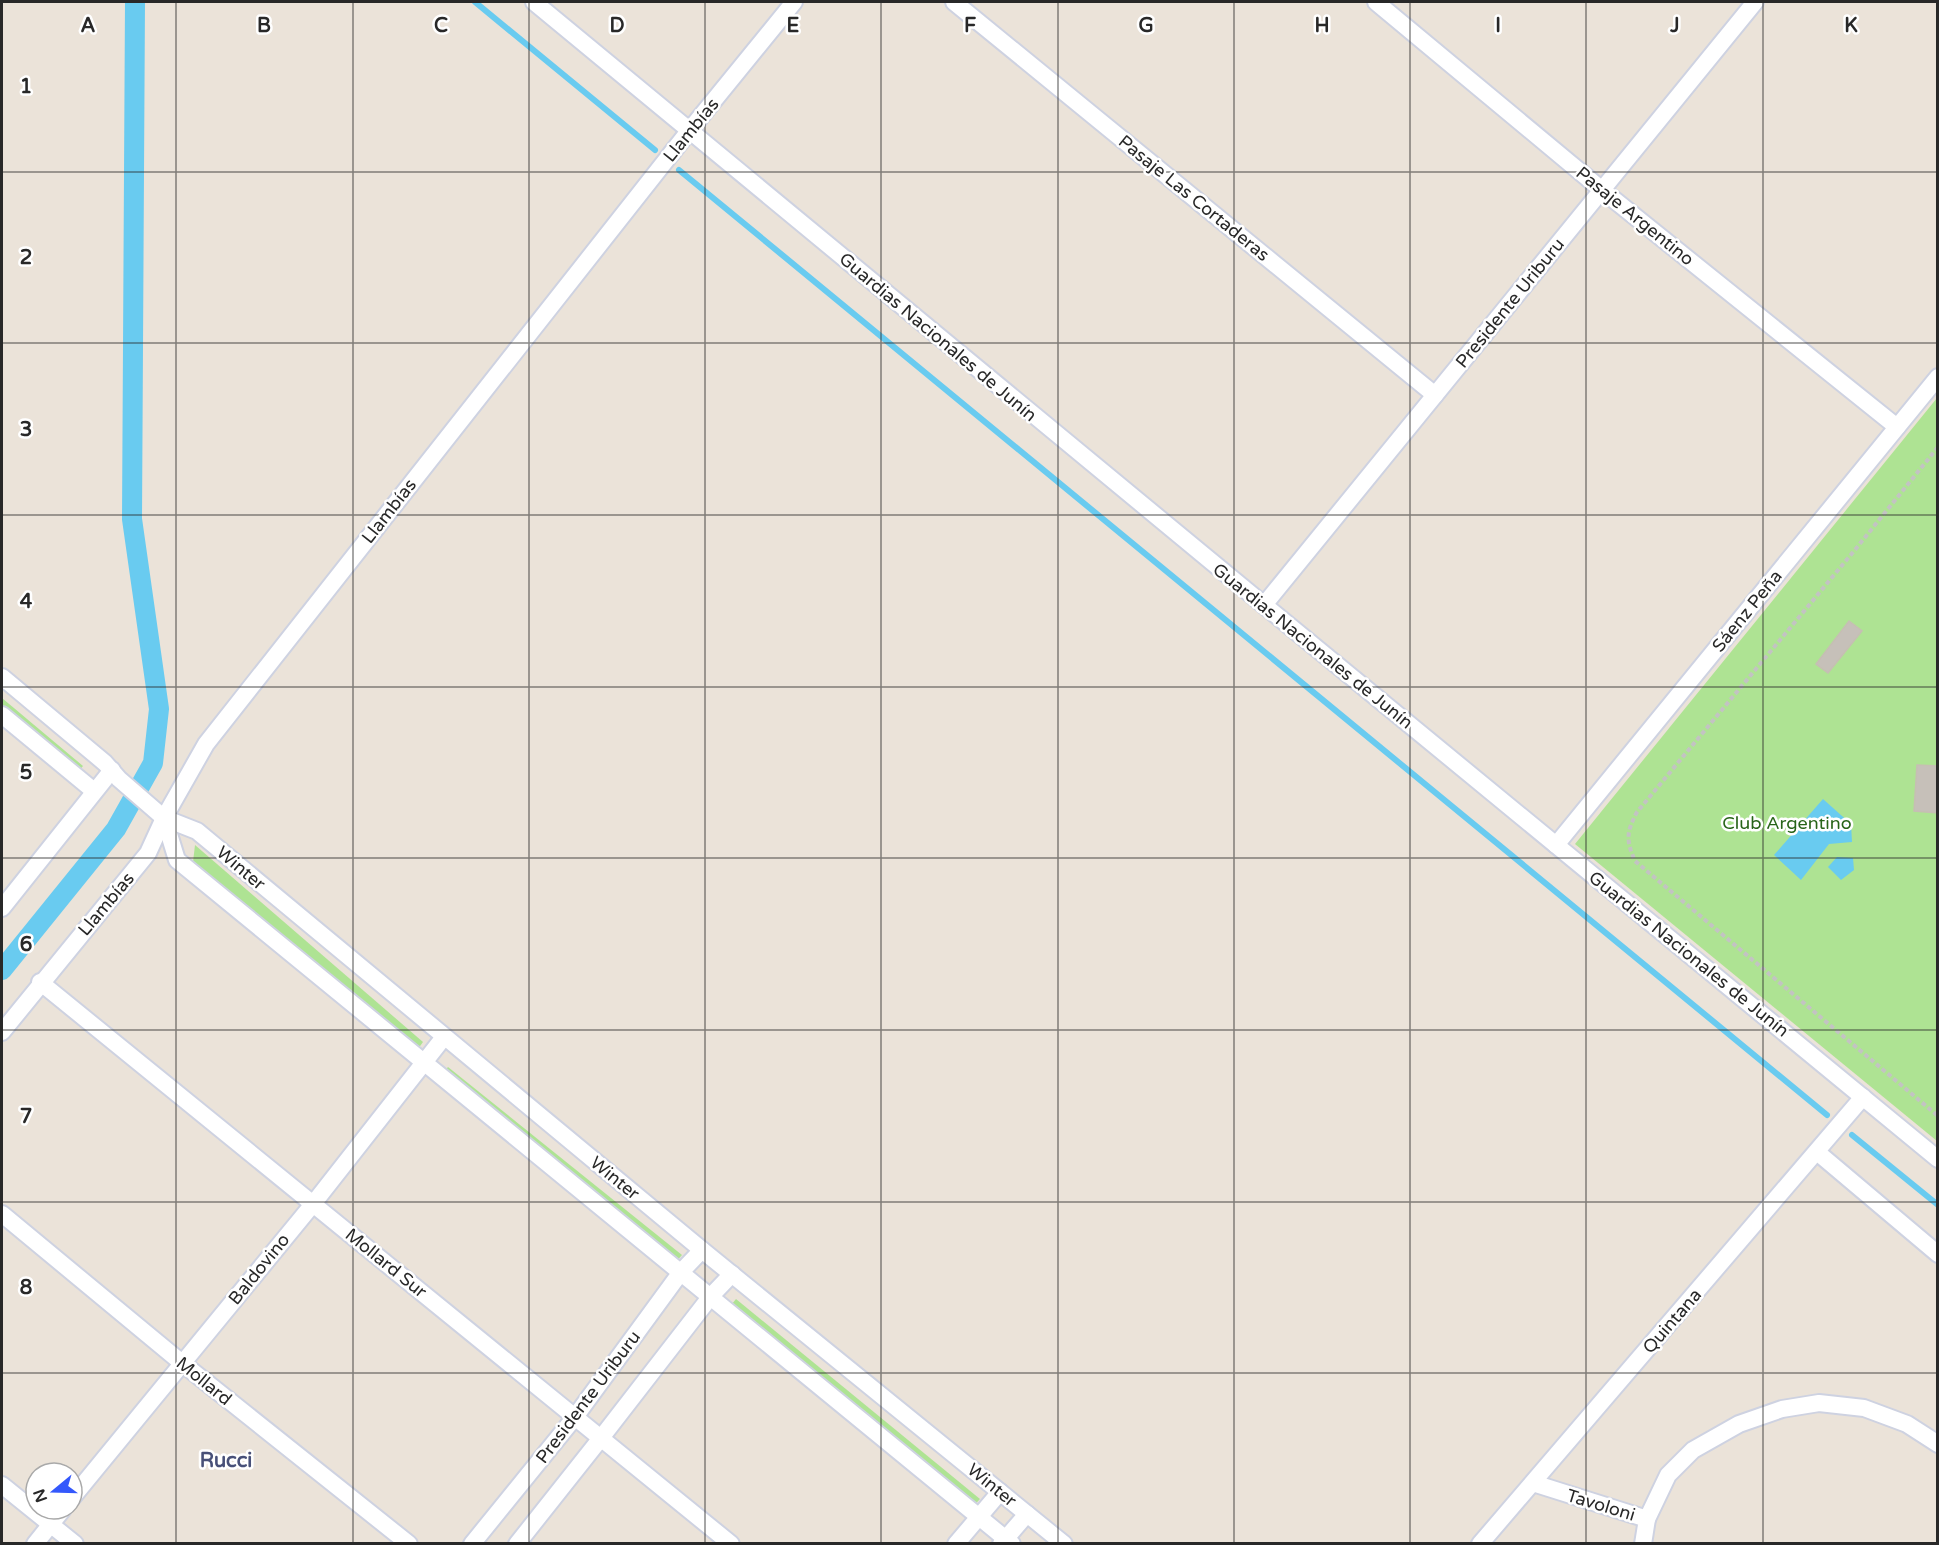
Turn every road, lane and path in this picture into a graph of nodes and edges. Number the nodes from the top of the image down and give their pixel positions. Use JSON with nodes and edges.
{"nodes":[{"id":1,"x":534,"y":2,"type":"edge"},
{"id":2,"x":794,"y":2,"type":"edge"},
{"id":3,"x":954,"y":2,"type":"edge"},
{"id":4,"x":1376,"y":2,"type":"edge"},
{"id":5,"x":1755,"y":2,"type":"edge"},
{"id":6,"x":689,"y":131,"type":"junction"},
{"id":7,"x":1602,"y":190,"type":"junction"},
{"id":8,"x":1938,"y":377,"type":"edge"},
{"id":9,"x":1435,"y":395,"type":"junction"},
{"id":10,"x":1897,"y":427,"type":"junction"},
{"id":11,"x":1938,"y":447,"type":"edge"},
{"id":12,"x":1264,"y":605,"type":"junction"},
{"id":13,"x":2,"y":677,"type":"edge"},
{"id":14,"x":2,"y":715,"type":"edge"},
{"id":15,"x":112,"y":771,"type":"junction"},
{"id":16,"x":94,"y":791,"type":"junction"},
{"id":17,"x":164,"y":818,"type":"junction"},
{"id":18,"x":1557,"y":845,"type":"junction"},
{"id":19,"x":2,"y":908,"type":"edge"},
{"id":20,"x":40,"y":982,"type":"junction"},
{"id":21,"x":2,"y":1032,"type":"edge"},
{"id":22,"x":444,"y":1037,"type":"junction"},
{"id":23,"x":423,"y":1062,"type":"junction"},
{"id":24,"x":1863,"y":1097,"type":"junction"},
{"id":25,"x":1938,"y":1116,"type":"edge"},
{"id":26,"x":1816,"y":1152,"type":"junction"},
{"id":27,"x":1938,"y":1159,"type":"edge"},
{"id":28,"x":313,"y":1204,"type":"junction"},
{"id":29,"x":2,"y":1214,"type":"edge"},
{"id":30,"x":702,"y":1250,"type":"junction"},
{"id":31,"x":1938,"y":1254,"type":"edge"},
{"id":32,"x":681,"y":1272,"type":"junction"},
{"id":33,"x":732,"y":1274,"type":"junction"},
{"id":34,"x":711,"y":1296,"type":"junction"},
{"id":35,"x":182,"y":1363,"type":"junction"},
{"id":36,"x":575,"y":1417,"type":"junction"},
{"id":37,"x":602,"y":1438,"type":"junction"},
{"id":38,"x":1938,"y":1444,"type":"edge"},
{"id":39,"x":84,"y":1483,"type":"edge"},
{"id":40,"x":1533,"y":1483,"type":"junction"},
{"id":41,"x":2,"y":1485,"type":"edge"},
{"id":42,"x":1000,"y":1492,"type":"junction"},
{"id":43,"x":1027,"y":1514,"type":"junction"},
{"id":44,"x":978,"y":1516,"type":"junction"},
{"id":45,"x":1647,"y":1519,"type":"junction"},
{"id":46,"x":53,"y":1521,"type":"edge"},
{"id":47,"x":51,"y":1524,"type":"junction"},
{"id":48,"x":1006,"y":1542,"type":"edge"},
{"id":49,"x":35,"y":1544,"type":"edge"},
{"id":50,"x":75,"y":1544,"type":"edge"},
{"id":51,"x":409,"y":1544,"type":"edge"},
{"id":52,"x":472,"y":1544,"type":"edge"},
{"id":53,"x":517,"y":1544,"type":"edge"},
{"id":54,"x":731,"y":1544,"type":"edge"},
{"id":55,"x":956,"y":1544,"type":"edge"},
{"id":56,"x":1064,"y":1544,"type":"edge"},
{"id":57,"x":1480,"y":1544,"type":"edge"},
{"id":58,"x":1643,"y":1544,"type":"edge"}],
"edges":[{"from":1,"to":6,"type":"street","name":"Guardias Nacionales de Junín"},
{"from":2,"to":6,"type":"street","name":"Llambías"},
{"from":3,"to":9,"type":"street","name":"Pasaje Las Cortaderas"},
{"from":4,"to":7,"type":"street","name":"Pasaje Argentino"},
{"from":5,"to":7,"type":"street","name":"Presidente Uriburu"},
{"from":6,"to":12,"type":"street","name":"Guardias Nacionales de Junín"},
{"from":6,"to":17,"type":"street","name":"Llambías"},
{"from":7,"to":9,"type":"street","name":"Presidente Uriburu"},
{"from":7,"to":10,"type":"street","name":"Pasaje Argentino"},
{"from":8,"to":10,"type":"street","name":"Sáenz Peña"},
{"from":9,"to":12,"type":"street","name":"Presidente Uriburu"},
{"from":10,"to":18,"type":"street","name":"Sáenz Peña"},
{"from":11,"to":25,"type":"path"},
{"from":12,"to":18,"type":"street","name":"Guardias Nacionales de Junín"},
{"from":13,"to":15,"type":"street","name":"Winter"},
{"from":14,"to":16,"type":"street"},
{"from":15,"to":16,"type":"street"},
{"from":15,"to":17,"type":"street","name":"Winter"},
{"from":16,"to":19,"type":"street"},
{"from":17,"to":20,"type":"street","name":"Llambías"},
{"from":17,"to":22,"type":"street","name":"Winter"},
{"from":17,"to":23,"type":"street","name":"Winter"},
{"from":18,"to":24,"type":"street","name":"Guardias Nacionales de Junín"},
{"from":20,"to":21,"type":"street","name":"Llambías"},
{"from":20,"to":28,"type":"street","name":"Mollard Sur"},
{"from":22,"to":23,"type":"street","name":"Baldovino"},
{"from":22,"to":30,"type":"street","name":"Winter"},
{"from":23,"to":28,"type":"street","name":"Baldovino"},
{"from":23,"to":32,"type":"street","name":"Winter"},
{"from":24,"to":26,"type":"street","name":"Quintana"},
{"from":24,"to":27,"type":"street","name":"Guardias Nacionales de Junín"},
{"from":26,"to":31,"type":"street"},
{"from":26,"to":40,"type":"street","name":"Quintana"},
{"from":28,"to":35,"type":"street","name":"Baldovino"},
{"from":28,"to":36,"type":"street","name":"Mollard Sur"},
{"from":29,"to":35,"type":"street","name":"Mollard"},
{"from":30,"to":32,"type":"street","name":"Presidente Uriburu"},
{"from":30,"to":33,"type":"street","name":"Winter"},
{"from":32,"to":34,"type":"street","name":"Winter"},
{"from":32,"to":36,"type":"street","name":"Presidente Uriburu"},
{"from":33,"to":34,"type":"street","name":"Presidente Uriburu"},
{"from":33,"to":42,"type":"street","name":"Winter"},
{"from":34,"to":37,"type":"street","name":"Presidente Uriburu"},
{"from":34,"to":44,"type":"street","name":"Winter"},
{"from":35,"to":39,"type":"street","name":"Baldovino"},
{"from":35,"to":51,"type":"street","name":"Mollard"},
{"from":36,"to":37,"type":"street","name":"Mollard Sur"},
{"from":36,"to":52,"type":"street","name":"Presidente Uriburu"},
{"from":37,"to":53,"type":"street","name":"Presidente Uriburu"},
{"from":37,"to":54,"type":"street","name":"Mollard Sur"},
{"from":38,"to":45,"type":"street"},
{"from":40,"to":45,"type":"street","name":"Tavoloni"},
{"from":40,"to":57,"type":"street","name":"Quintana"},
{"from":41,"to":47,"type":"street"},
{"from":42,"to":43,"type":"street","name":"Winter"},
{"from":42,"to":44,"type":"street"},
{"from":43,"to":48,"type":"street"},
{"from":43,"to":56,"type":"street","name":"Winter"},
{"from":44,"to":48,"type":"street","name":"Winter"},
{"from":44,"to":55,"type":"street"},
{"from":45,"to":58,"type":"street","name":"Tavoloni"},
{"from":46,"to":47,"type":"street"},
{"from":47,"to":49,"type":"street"},
{"from":47,"to":50,"type":"street"}]}
